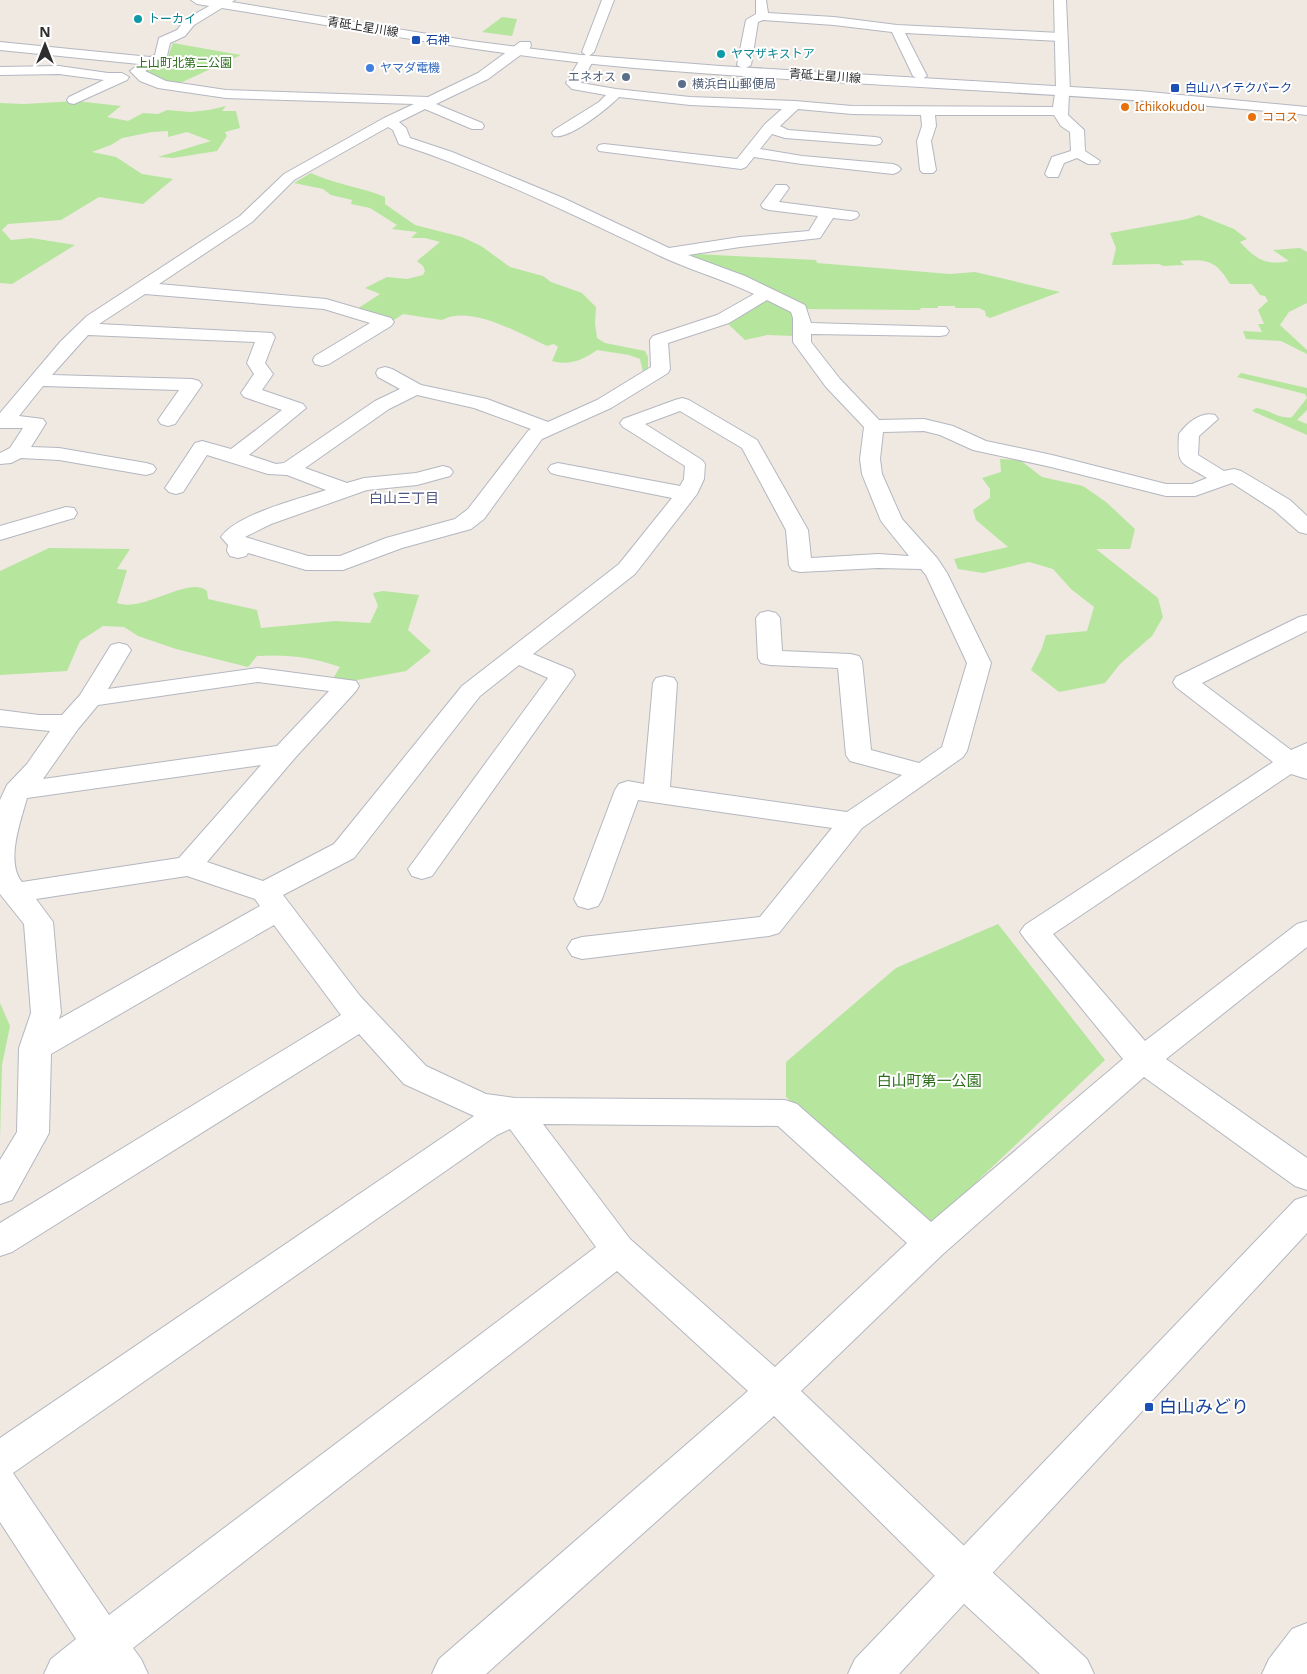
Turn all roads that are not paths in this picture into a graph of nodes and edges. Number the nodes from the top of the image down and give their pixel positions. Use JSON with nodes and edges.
{"nodes":[{"id":1,"x":197,"y":0,"type":"edge"},
{"id":2,"x":241,"y":0,"type":"edge"},
{"id":3,"x":608,"y":0,"type":"edge"},
{"id":4,"x":761,"y":0,"type":"edge"},
{"id":5,"x":1060,"y":0,"type":"edge"},
{"id":6,"x":226,"y":2,"type":"edge"},
{"id":7,"x":762,"y":16,"type":"junction"},
{"id":8,"x":897,"y":29,"type":"junction"},
{"id":9,"x":1060,"y":37,"type":"junction"},
{"id":10,"x":0,"y":46,"type":"edge"},
{"id":11,"x":522,"y":48,"type":"junction"},
{"id":12,"x":71,"y":52,"type":"junction"},
{"id":13,"x":587,"y":56,"type":"junction"},
{"id":14,"x":152,"y":61,"type":"junction"},
{"id":15,"x":744,"y":65,"type":"junction"},
{"id":16,"x":0,"y":70,"type":"edge"},
{"id":17,"x":43,"y":70,"type":"junction"},
{"id":18,"x":137,"y":71,"type":"junction"},
{"id":19,"x":920,"y":76,"type":"junction"},
{"id":20,"x":122,"y":77,"type":"junction"},
{"id":21,"x":1063,"y":87,"type":"junction"},
{"id":22,"x":616,"y":93,"type":"junction"},
{"id":23,"x":74,"y":100,"type":"dead end"},
{"id":24,"x":425,"y":102,"type":"junction"},
{"id":25,"x":1307,"y":104,"type":"edge"},
{"id":26,"x":795,"y":105,"type":"junction"},
{"id":27,"x":1059,"y":111,"type":"junction"},
{"id":28,"x":1307,"y":111,"type":"edge"},
{"id":29,"x":928,"y":112,"type":"junction"},
{"id":30,"x":389,"y":120,"type":"junction"},
{"id":31,"x":477,"y":126,"type":"dead end"},
{"id":32,"x":770,"y":127,"type":"junction"},
{"id":33,"x":559,"y":133,"type":"dead end"},
{"id":34,"x":875,"y":141,"type":"dead end"},
{"id":35,"x":604,"y":148,"type":"dead end"},
{"id":36,"x":752,"y":152,"type":"junction"},
{"id":37,"x":1078,"y":153,"type":"junction"},
{"id":38,"x":1093,"y":161,"type":"dead end"},
{"id":39,"x":893,"y":169,"type":"dead end"},
{"id":40,"x":928,"y":170,"type":"dead end"},
{"id":41,"x":1053,"y":174,"type":"dead end"},
{"id":42,"x":772,"y":192,"type":"dead end"},
{"id":43,"x":828,"y":212,"type":"junction"},
{"id":44,"x":851,"y":215,"type":"dead end"},
{"id":45,"x":667,"y":252,"type":"junction"},
{"id":46,"x":141,"y":288,"type":"junction"},
{"id":47,"x":766,"y":294,"type":"junction"},
{"id":48,"x":802,"y":328,"type":"junction"},
{"id":49,"x":83,"y":329,"type":"junction"},
{"id":50,"x":940,"y":331,"type":"dead end"},
{"id":51,"x":322,"y":360,"type":"dead end"},
{"id":52,"x":385,"y":373,"type":"dead end"},
{"id":53,"x":38,"y":380,"type":"junction"},
{"id":54,"x":415,"y":389,"type":"junction"},
{"id":55,"x":1208,"y":419,"type":"dead end"},
{"id":56,"x":168,"y":420,"type":"dead end"},
{"id":57,"x":2,"y":421,"type":"edge"},
{"id":58,"x":874,"y":426,"type":"junction"},
{"id":59,"x":549,"y":429,"type":"junction"},
{"id":60,"x":9,"y":456,"type":"edge"},
{"id":61,"x":234,"y":457,"type":"junction"},
{"id":62,"x":146,"y":469,"type":"dead end"},
{"id":63,"x":289,"y":469,"type":"junction"},
{"id":64,"x":558,"y":469,"type":"dead end"},
{"id":65,"x":443,"y":472,"type":"dead end"},
{"id":66,"x":1222,"y":480,"type":"junction"},
{"id":67,"x":176,"y":488,"type":"dead end"},
{"id":68,"x":346,"y":490,"type":"junction"},
{"id":69,"x":686,"y":494,"type":"junction"},
{"id":70,"x":66,"y":513,"type":"dead end"},
{"id":71,"x":1307,"y":527,"type":"edge"},
{"id":72,"x":0,"y":533,"type":"edge"},
{"id":73,"x":929,"y":563,"type":"junction"},
{"id":74,"x":768,"y":618,"type":"dead end"},
{"id":75,"x":1307,"y":622,"type":"edge"},
{"id":76,"x":119,"y":650,"type":"dead end"},
{"id":77,"x":515,"y":655,"type":"junction"},
{"id":78,"x":665,"y":683,"type":"dead end"},
{"id":79,"x":90,"y":699,"type":"junction"},
{"id":80,"x":69,"y":723,"type":"junction"},
{"id":81,"x":6,"y":724,"type":"edge"},
{"id":82,"x":285,"y":753,"type":"junction"},
{"id":83,"x":1301,"y":762,"type":"edge"},
{"id":84,"x":922,"y":772,"type":"junction"},
{"id":85,"x":16,"y":791,"type":"junction"},
{"id":86,"x":656,"y":794,"type":"junction"},
{"id":87,"x":852,"y":822,"type":"junction"},
{"id":88,"x":188,"y":866,"type":"junction"},
{"id":89,"x":422,"y":869,"type":"dead end"},
{"id":90,"x":14,"y":893,"type":"junction"},
{"id":91,"x":588,"y":899,"type":"dead end"},
{"id":92,"x":272,"y":901,"type":"junction"},
{"id":93,"x":1307,"y":931,"type":"edge"},
{"id":94,"x":582,"y":948,"type":"dead end"},
{"id":95,"x":361,"y":1018,"type":"junction"},
{"id":96,"x":35,"y":1048,"type":"junction"},
{"id":97,"x":1143,"y":1060,"type":"junction"},
{"id":98,"x":515,"y":1111,"type":"junction"},
{"id":99,"x":1307,"y":1176,"type":"edge"},
{"id":100,"x":0,"y":1190,"type":"edge"},
{"id":101,"x":1307,"y":1210,"type":"edge"},
{"id":102,"x":0,"y":1241,"type":"edge"},
{"id":103,"x":930,"y":1243,"type":"junction"},
{"id":104,"x":618,"y":1250,"type":"junction"},
{"id":105,"x":775,"y":1391,"type":"junction"},
{"id":106,"x":0,"y":1460,"type":"edge"},
{"id":107,"x":0,"y":1486,"type":"edge"},
{"id":108,"x":964,"y":1574,"type":"junction"},
{"id":109,"x":1307,"y":1644,"type":"edge"},
{"id":110,"x":115,"y":1659,"type":"edge"},
{"id":111,"x":66,"y":1674,"type":"edge"},
{"id":112,"x":454,"y":1674,"type":"edge"},
{"id":113,"x":870,"y":1674,"type":"edge"},
{"id":114,"x":1072,"y":1674,"type":"edge"},
{"id":115,"x":1284,"y":1674,"type":"edge"}],
"edges":[{"from":1,"to":6,"type":"street","name":"青砥上星川線"},
{"from":2,"to":11,"type":"street","name":"青砥上星川線"},
{"from":3,"to":13,"type":"street"},
{"from":4,"to":7,"type":"street"},
{"from":5,"to":9,"type":"street"},
{"from":6,"to":11,"type":"street","name":"青砥上星川線"},
{"from":6,"to":14,"type":"street"},
{"from":7,"to":8,"type":"street"},
{"from":7,"to":15,"type":"street"},
{"from":8,"to":9,"type":"street"},
{"from":8,"to":19,"type":"street"},
{"from":9,"to":21,"type":"street"},
{"from":10,"to":12,"type":"street"},
{"from":11,"to":13,"type":"street","name":"青砥上星川線"},
{"from":11,"to":24,"type":"street"},
{"from":12,"to":14,"type":"street"},
{"from":12,"to":17,"type":"street"},
{"from":13,"to":15,"type":"street","name":"青砥上星川線"},
{"from":13,"to":21,"type":"street","name":"青砥上星川線"},
{"from":13,"to":22,"type":"street"},
{"from":14,"to":18,"type":"street"},
{"from":15,"to":19,"type":"street","name":"青砥上星川線"},
{"from":16,"to":17,"type":"street"},
{"from":17,"to":20,"type":"street"},
{"from":18,"to":20,"type":"street"},
{"from":18,"to":24,"type":"street"},
{"from":19,"to":21,"type":"street","name":"青砥上星川線"},
{"from":20,"to":23,"type":"street"},
{"from":21,"to":25,"type":"street","name":"青砥上星川線"},
{"from":21,"to":27,"type":"street"},
{"from":21,"to":28,"type":"street","name":"青砥上星川線"},
{"from":22,"to":26,"type":"street"},
{"from":22,"to":33,"type":"street"},
{"from":24,"to":30,"type":"street"},
{"from":24,"to":31,"type":"street"},
{"from":26,"to":29,"type":"street"},
{"from":26,"to":32,"type":"street"},
{"from":27,"to":29,"type":"street"},
{"from":27,"to":37,"type":"street"},
{"from":29,"to":40,"type":"street"},
{"from":30,"to":45,"type":"street"},
{"from":30,"to":46,"type":"street"},
{"from":32,"to":34,"type":"street"},
{"from":32,"to":36,"type":"street"},
{"from":35,"to":36,"type":"street"},
{"from":36,"to":39,"type":"street"},
{"from":37,"to":38,"type":"street"},
{"from":37,"to":41,"type":"street"},
{"from":42,"to":43,"type":"street"},
{"from":43,"to":44,"type":"street"},
{"from":43,"to":45,"type":"street"},
{"from":45,"to":47,"type":"street"},
{"from":46,"to":49,"type":"street"},
{"from":46,"to":51,"type":"street"},
{"from":47,"to":48,"type":"street"},
{"from":47,"to":59,"type":"street"},
{"from":48,"to":50,"type":"street"},
{"from":48,"to":58,"type":"street"},
{"from":49,"to":53,"type":"street"},
{"from":49,"to":61,"type":"street"},
{"from":52,"to":54,"type":"street"},
{"from":53,"to":56,"type":"street"},
{"from":53,"to":57,"type":"street"},
{"from":54,"to":59,"type":"street"},
{"from":54,"to":63,"type":"street"},
{"from":55,"to":66,"type":"street"},
{"from":57,"to":60,"type":"street"},
{"from":58,"to":66,"type":"street"},
{"from":58,"to":73,"type":"street"},
{"from":59,"to":68,"type":"street"},
{"from":60,"to":62,"type":"street"},
{"from":61,"to":63,"type":"street"},
{"from":61,"to":67,"type":"street"},
{"from":63,"to":68,"type":"street"},
{"from":64,"to":69,"type":"street"},
{"from":65,"to":68,"type":"street"},
{"from":66,"to":71,"type":"street"},
{"from":69,"to":73,"type":"street"},
{"from":69,"to":77,"type":"street"},
{"from":70,"to":72,"type":"street"},
{"from":73,"to":84,"type":"street"},
{"from":74,"to":84,"type":"street"},
{"from":75,"to":83,"type":"street"},
{"from":76,"to":79,"type":"street"},
{"from":77,"to":89,"type":"street"},
{"from":77,"to":92,"type":"street"},
{"from":78,"to":86,"type":"street"},
{"from":79,"to":80,"type":"street"},
{"from":79,"to":82,"type":"street"},
{"from":80,"to":81,"type":"street"},
{"from":80,"to":85,"type":"street"},
{"from":82,"to":85,"type":"street"},
{"from":82,"to":88,"type":"street"},
{"from":83,"to":97,"type":"street"},
{"from":84,"to":87,"type":"street"},
{"from":85,"to":90,"type":"street"},
{"from":86,"to":87,"type":"street"},
{"from":86,"to":91,"type":"street"},
{"from":87,"to":94,"type":"street"},
{"from":88,"to":90,"type":"street"},
{"from":88,"to":92,"type":"street"},
{"from":90,"to":96,"type":"street"},
{"from":92,"to":95,"type":"street"},
{"from":92,"to":96,"type":"street"},
{"from":93,"to":97,"type":"street"},
{"from":95,"to":98,"type":"street"},
{"from":95,"to":102,"type":"street"},
{"from":96,"to":100,"type":"street"},
{"from":97,"to":99,"type":"street"},
{"from":97,"to":103,"type":"street"},
{"from":98,"to":103,"type":"street"},
{"from":98,"to":104,"type":"street"},
{"from":98,"to":106,"type":"street"},
{"from":101,"to":108,"type":"street"},
{"from":103,"to":105,"type":"street"},
{"from":104,"to":105,"type":"street"},
{"from":104,"to":110,"type":"street"},
{"from":105,"to":108,"type":"street"},
{"from":105,"to":112,"type":"street"},
{"from":107,"to":110,"type":"street"},
{"from":108,"to":113,"type":"street"},
{"from":108,"to":114,"type":"street"},
{"from":109,"to":115,"type":"street"},
{"from":110,"to":111,"type":"street"}]}
